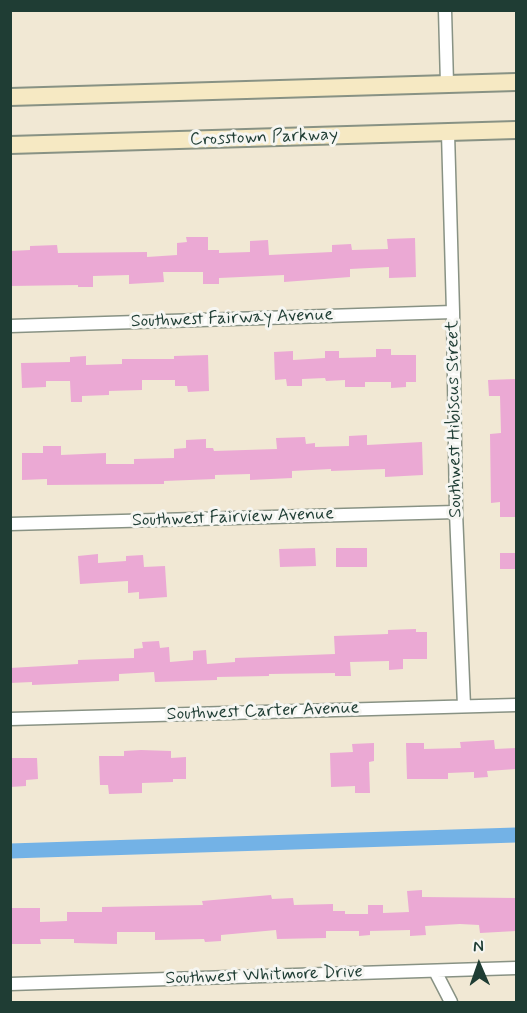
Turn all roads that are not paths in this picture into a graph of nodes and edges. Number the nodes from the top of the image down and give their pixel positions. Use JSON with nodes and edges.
{"nodes":[{"id":1,"x":445,"y":10,"type":"edge"},
{"id":2,"x":516,"y":82,"type":"edge"},
{"id":3,"x":447,"y":84,"type":"junction"},
{"id":4,"x":10,"y":97,"type":"edge"},
{"id":5,"x":516,"y":130,"type":"edge"},
{"id":6,"x":448,"y":133,"type":"junction"},
{"id":7,"x":10,"y":145,"type":"edge"},
{"id":8,"x":453,"y":312,"type":"junction"},
{"id":9,"x":10,"y":326,"type":"edge"},
{"id":10,"x":456,"y":512,"type":"junction"},
{"id":11,"x":10,"y":524,"type":"edge"},
{"id":12,"x":516,"y":705,"type":"edge"},
{"id":13,"x":464,"y":706,"type":"junction"},
{"id":14,"x":10,"y":719,"type":"edge"},
{"id":15,"x":516,"y":968,"type":"edge"},
{"id":16,"x":435,"y":971,"type":"junction"},
{"id":17,"x":10,"y":984,"type":"edge"},
{"id":18,"x":451,"y":1002,"type":"edge"}],
"edges":[{"from":1,"to":3,"type":"street"},
{"from":2,"to":3,"type":"main road"},
{"from":3,"to":4,"type":"main road"},
{"from":5,"to":6,"type":"main road","name":"Crosstown Parkway"},
{"from":6,"to":7,"type":"main road","name":"Crosstown Parkway"},
{"from":6,"to":8,"type":"street","name":"Southwest Hibiscus Street"},
{"from":8,"to":9,"type":"street","name":"Southwest Fairway Avenue"},
{"from":8,"to":10,"type":"street","name":"Southwest Hibiscus Street"},
{"from":10,"to":11,"type":"street","name":"Southwest Fairview Avenue"},
{"from":10,"to":13,"type":"street","name":"Southwest Hibiscus Street"},
{"from":12,"to":13,"type":"street","name":"Southwest Carter Avenue"},
{"from":13,"to":14,"type":"street","name":"Southwest Carter Avenue"},
{"from":15,"to":16,"type":"street","name":"Southwest Whitmore Drive"},
{"from":16,"to":17,"type":"street","name":"Southwest Whitmore Drive"},
{"from":16,"to":18,"type":"street"}]}
